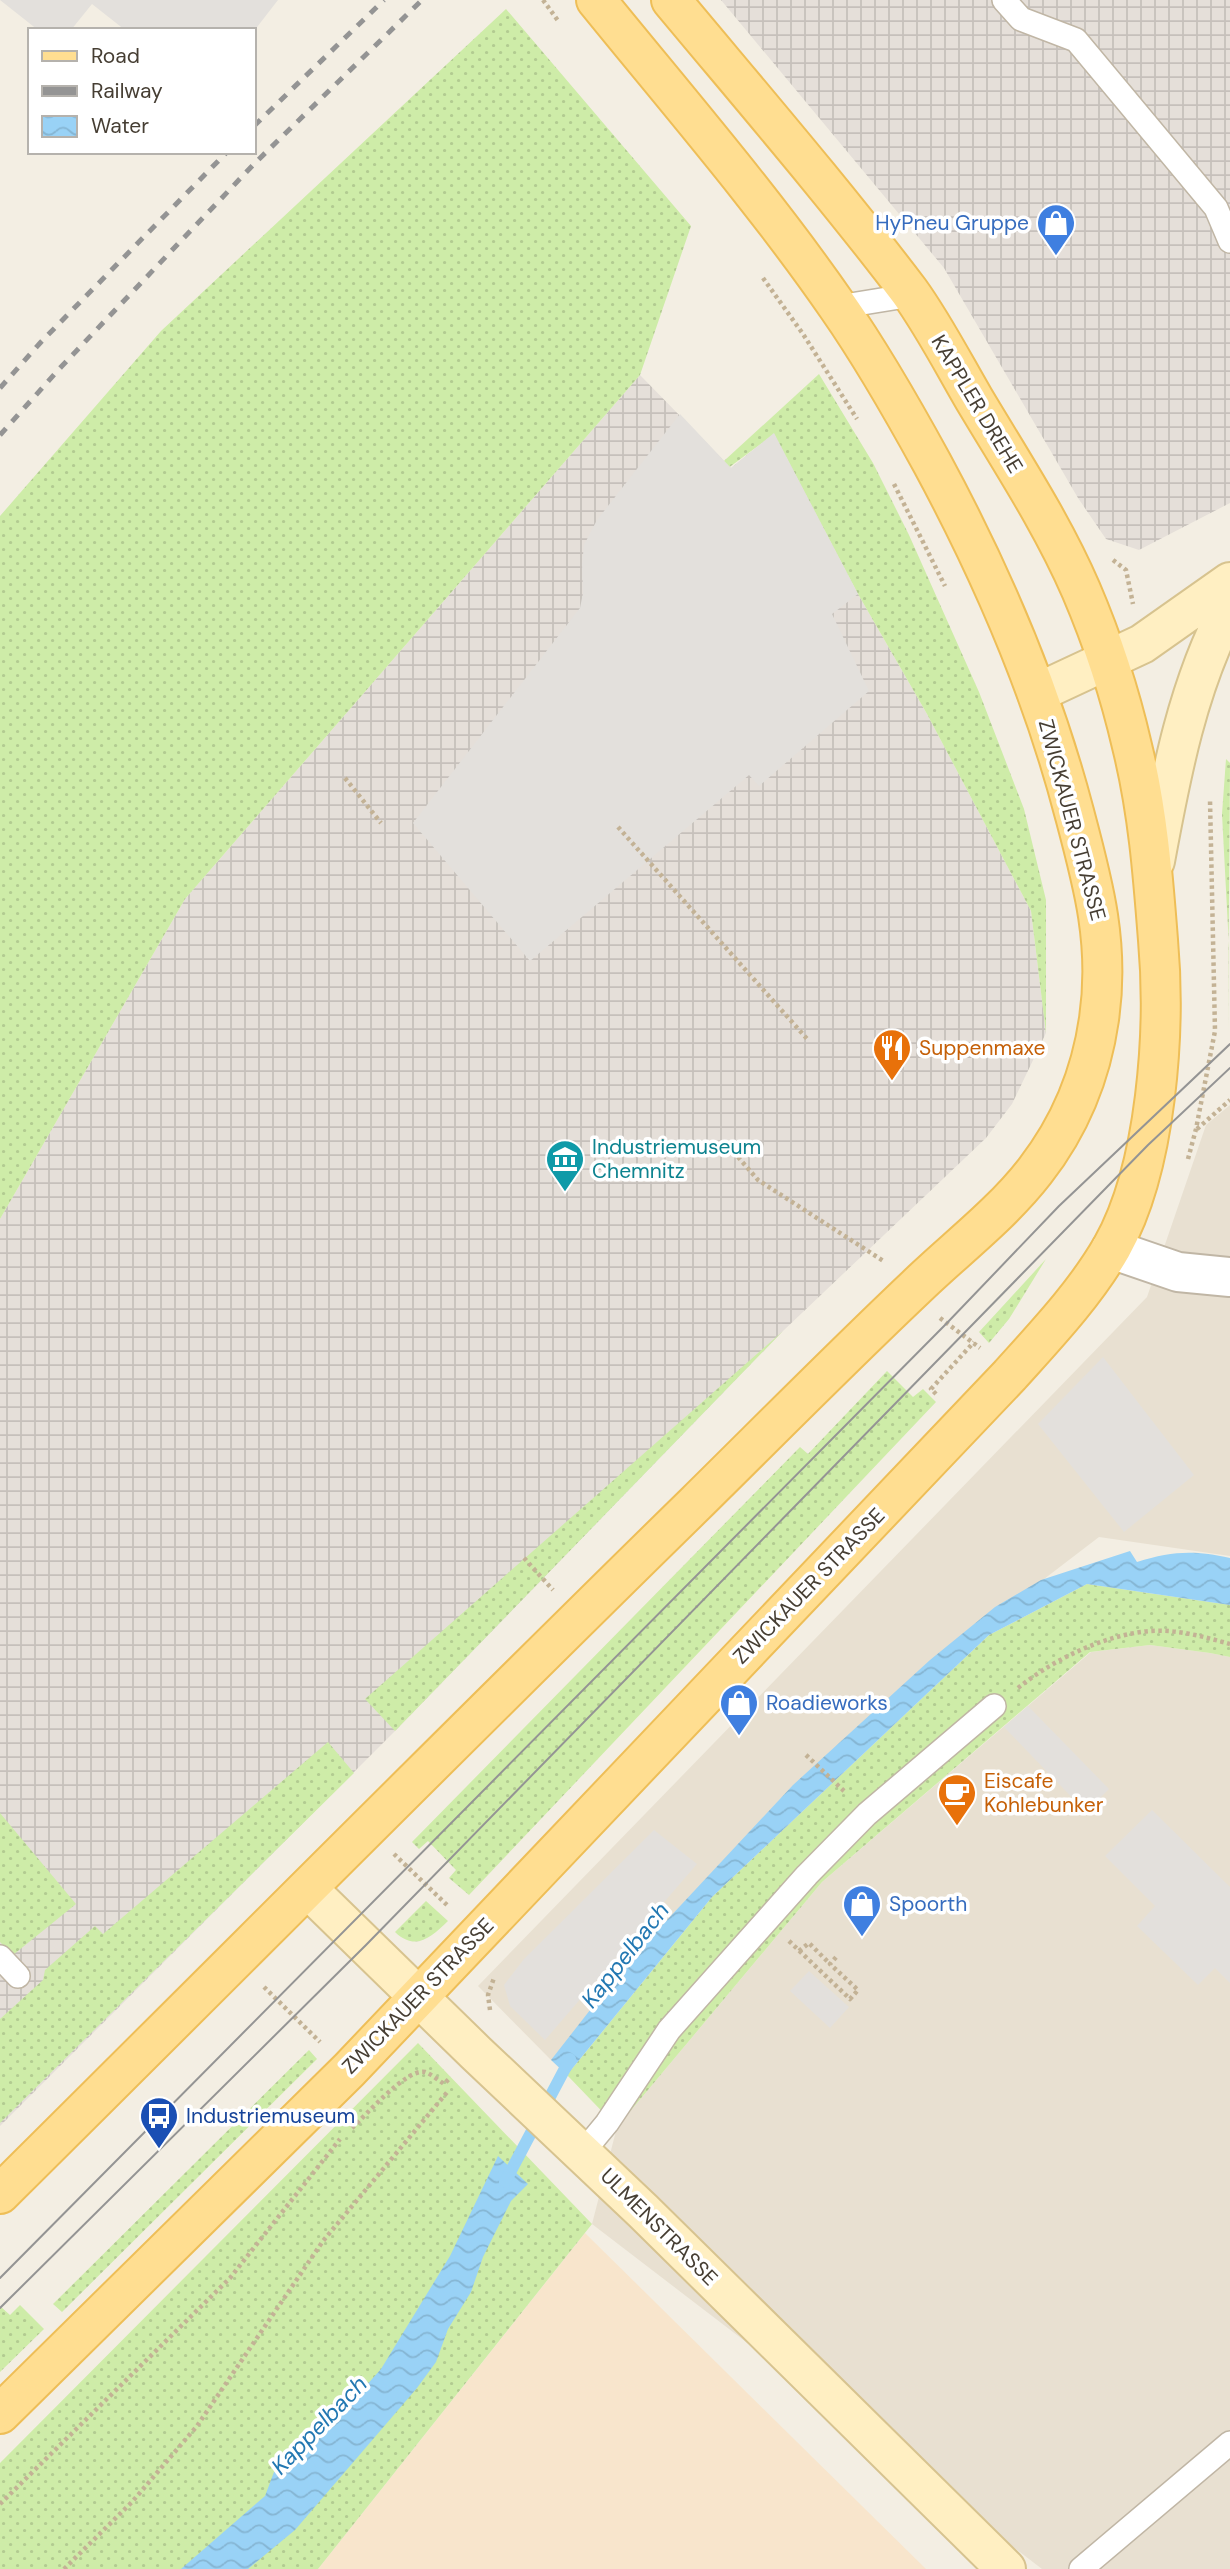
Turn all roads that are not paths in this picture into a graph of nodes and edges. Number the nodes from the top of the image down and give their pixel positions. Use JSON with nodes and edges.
{"nodes":[{"id":1,"x":596,"y":0,"type":"edge"},
{"id":2,"x":671,"y":0,"type":"edge"},
{"id":3,"x":1004,"y":0,"type":"edge"},
{"id":4,"x":1230,"y":241,"type":"edge"},
{"id":5,"x":912,"y":295,"type":"junction"},
{"id":6,"x":838,"y":307,"type":"junction"},
{"id":7,"x":1230,"y":582,"type":"edge"},
{"id":8,"x":1230,"y":606,"type":"edge"},
{"id":9,"x":1106,"y":661,"type":"junction"},
{"id":10,"x":1037,"y":693,"type":"junction"},
{"id":11,"x":1153,"y":875,"type":"junction"},
{"id":12,"x":1111,"y":1249,"type":"junction"},
{"id":13,"x":1230,"y":1277,"type":"edge"},
{"id":14,"x":994,"y":1706,"type":"road end"},
{"id":15,"x":309,"y":1888,"type":"junction"},
{"id":16,"x":0,"y":1958,"type":"edge"},
{"id":17,"x":18,"y":1976,"type":"dead end"},
{"id":18,"x":419,"y":1997,"type":"junction"},
{"id":19,"x":572,"y":2142,"type":"junction"},
{"id":20,"x":0,"y":2194,"type":"edge"},
{"id":21,"x":0,"y":2414,"type":"edge"},
{"id":22,"x":1230,"y":2443,"type":"edge"},
{"id":23,"x":1006,"y":2569,"type":"edge"},
{"id":24,"x":1081,"y":2569,"type":"edge"}],
"edges":[{"from":1,"to":6,"type":"main road"},
{"from":2,"to":5,"type":"main road","name":"KAPPLER DREHE"},
{"from":3,"to":4,"type":"lane"},
{"from":5,"to":6,"type":"lane"},
{"from":5,"to":9,"type":"main road","name":"KAPPLER DREHE"},
{"from":6,"to":10,"type":"main road"},
{"from":7,"to":9,"type":"street","name":"ZWICKAUER STRASSE"},
{"from":8,"to":11,"type":"street","name":"ZWICKAUER STRASSE"},
{"from":9,"to":10,"type":"street","name":"ZWICKAUER STRASSE"},
{"from":9,"to":11,"type":"main road","name":"KAPPLER DREHE"},
{"from":10,"to":15,"type":"main road","name":"ZWICKAUER STRASSE"},
{"from":11,"to":12,"type":"main road","name":"ZWICKAUER STRASSE"},
{"from":12,"to":13,"type":"street"},
{"from":12,"to":18,"type":"main road","name":"ZWICKAUER STRASSE"},
{"from":14,"to":19,"type":"lane"},
{"from":15,"to":18,"type":"street","name":"ULMENSTRASSE"},
{"from":15,"to":20,"type":"main road","name":"ZWICKAUER STRASSE"},
{"from":16,"to":17,"type":"lane"},
{"from":18,"to":19,"type":"street","name":"ULMENSTRASSE"},
{"from":18,"to":21,"type":"main road","name":"ZWICKAUER STRASSE"},
{"from":19,"to":23,"type":"street","name":"ULMENSTRASSE"},
{"from":22,"to":24,"type":"lane"}]}
